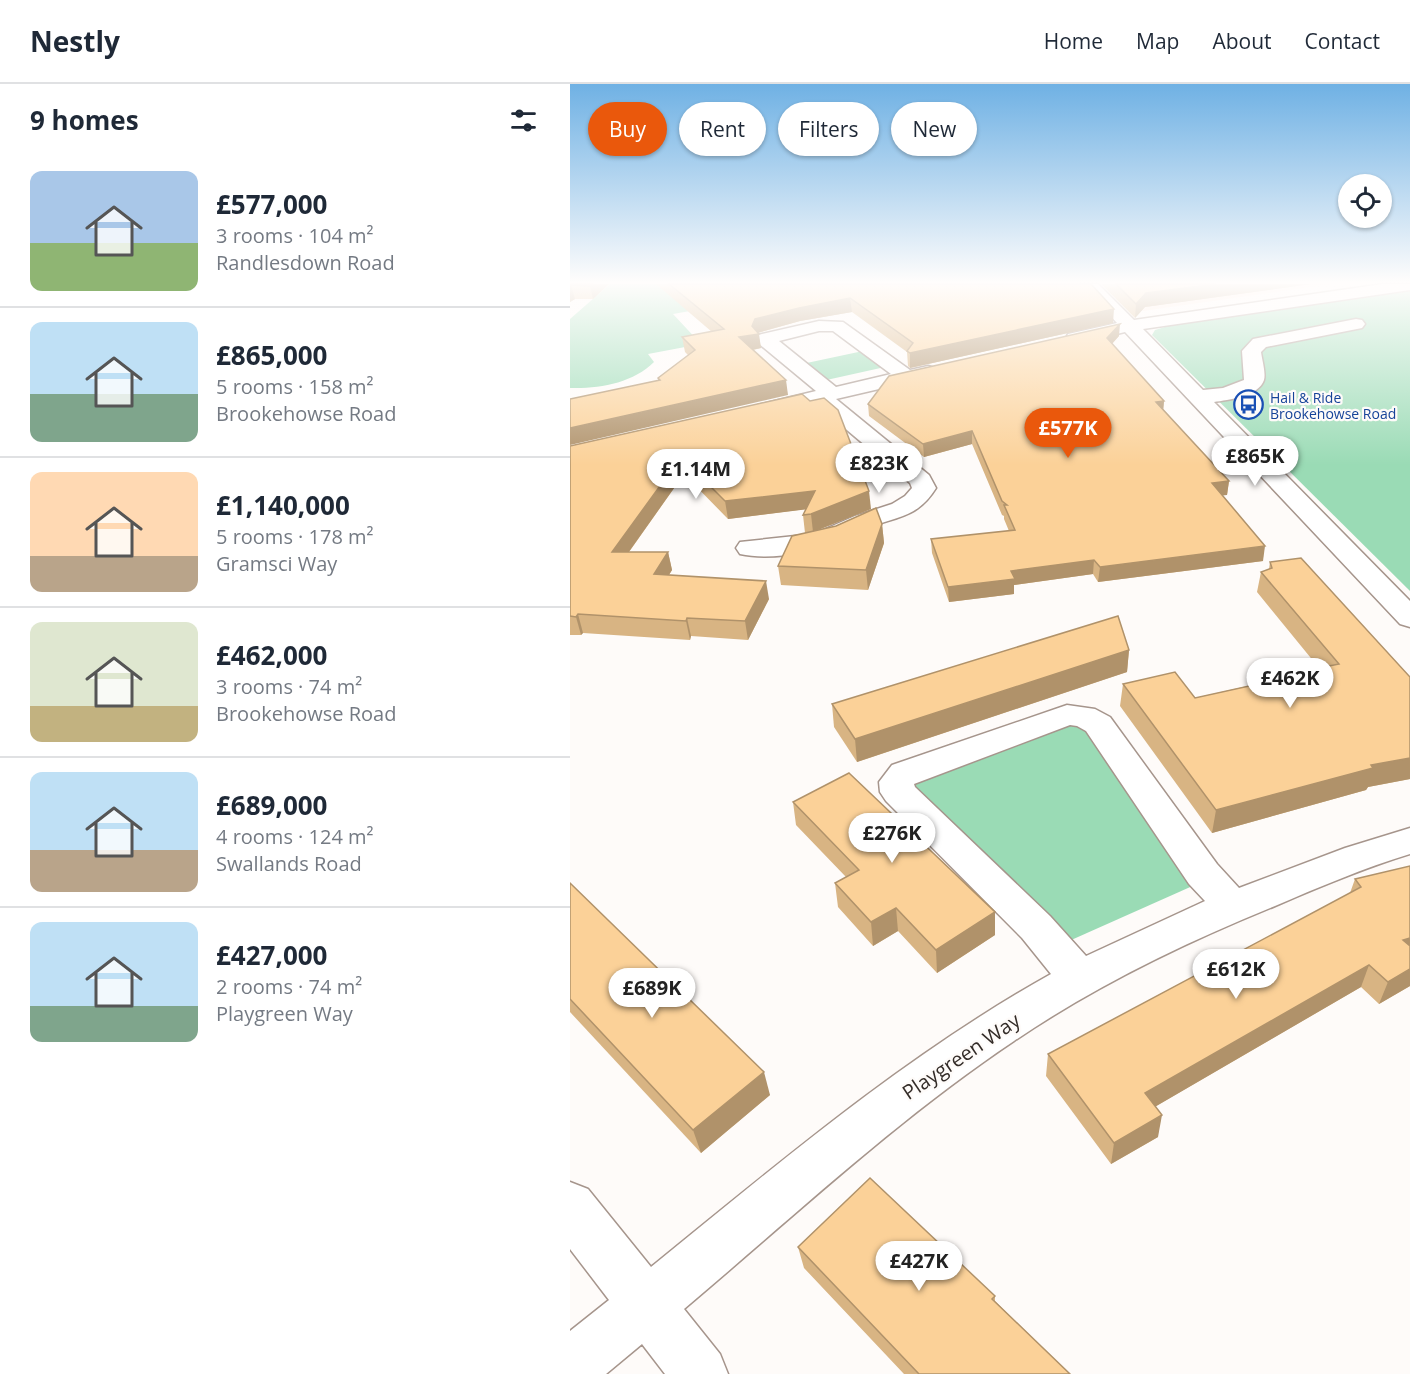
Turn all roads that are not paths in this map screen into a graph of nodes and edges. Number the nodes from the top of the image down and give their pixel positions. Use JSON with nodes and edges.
{"nodes":[{"id":1,"x":771,"y":344,"type":"edge"},
{"id":2,"x":862,"y":344,"type":"edge"},
{"id":3,"x":1147,"y":344,"type":"edge"},
{"id":4,"x":1259,"y":344,"type":"edge"},
{"id":5,"x":948,"y":367,"type":"edge"},
{"id":6,"x":908,"y":377,"type":"junction"},
{"id":7,"x":827,"y":395,"type":"junction"},
{"id":8,"x":1197,"y":397,"type":"junction"},
{"id":9,"x":741,"y":415,"type":"edge"},
{"id":10,"x":749,"y":548,"type":"dead end"},
{"id":11,"x":1410,"y":618,"type":"edge"},
{"id":12,"x":1410,"y":841,"type":"edge"},
{"id":13,"x":1232,"y":906,"type":"junction"},
{"id":14,"x":1080,"y":978,"type":"junction"},
{"id":15,"x":570,"y":1207,"type":"edge"},
{"id":16,"x":647,"y":1306,"type":"junction"},
{"id":17,"x":570,"y":1367,"type":"edge"},
{"id":18,"x":700,"y":1374,"type":"edge"}],
"edges":[{"from":1,"to":7,"type":"street"},
{"from":2,"to":6,"type":"street"},
{"from":3,"to":8,"type":"street"},
{"from":4,"to":8,"type":"street"},
{"from":5,"to":6,"type":"street"},
{"from":6,"to":7,"type":"street"},
{"from":7,"to":9,"type":"street"},
{"from":7,"to":10,"type":"street"},
{"from":8,"to":11,"type":"street"},
{"from":12,"to":13,"type":"street","name":"Playgreen Way"},
{"from":13,"to":14,"type":"street","name":"Playgreen Way"},
{"from":13,"to":14,"type":"street"},
{"from":14,"to":16,"type":"street","name":"Playgreen Way"},
{"from":15,"to":16,"type":"street"},
{"from":16,"to":17,"type":"street","name":"Playgreen Way"},
{"from":16,"to":18,"type":"street"}]}
